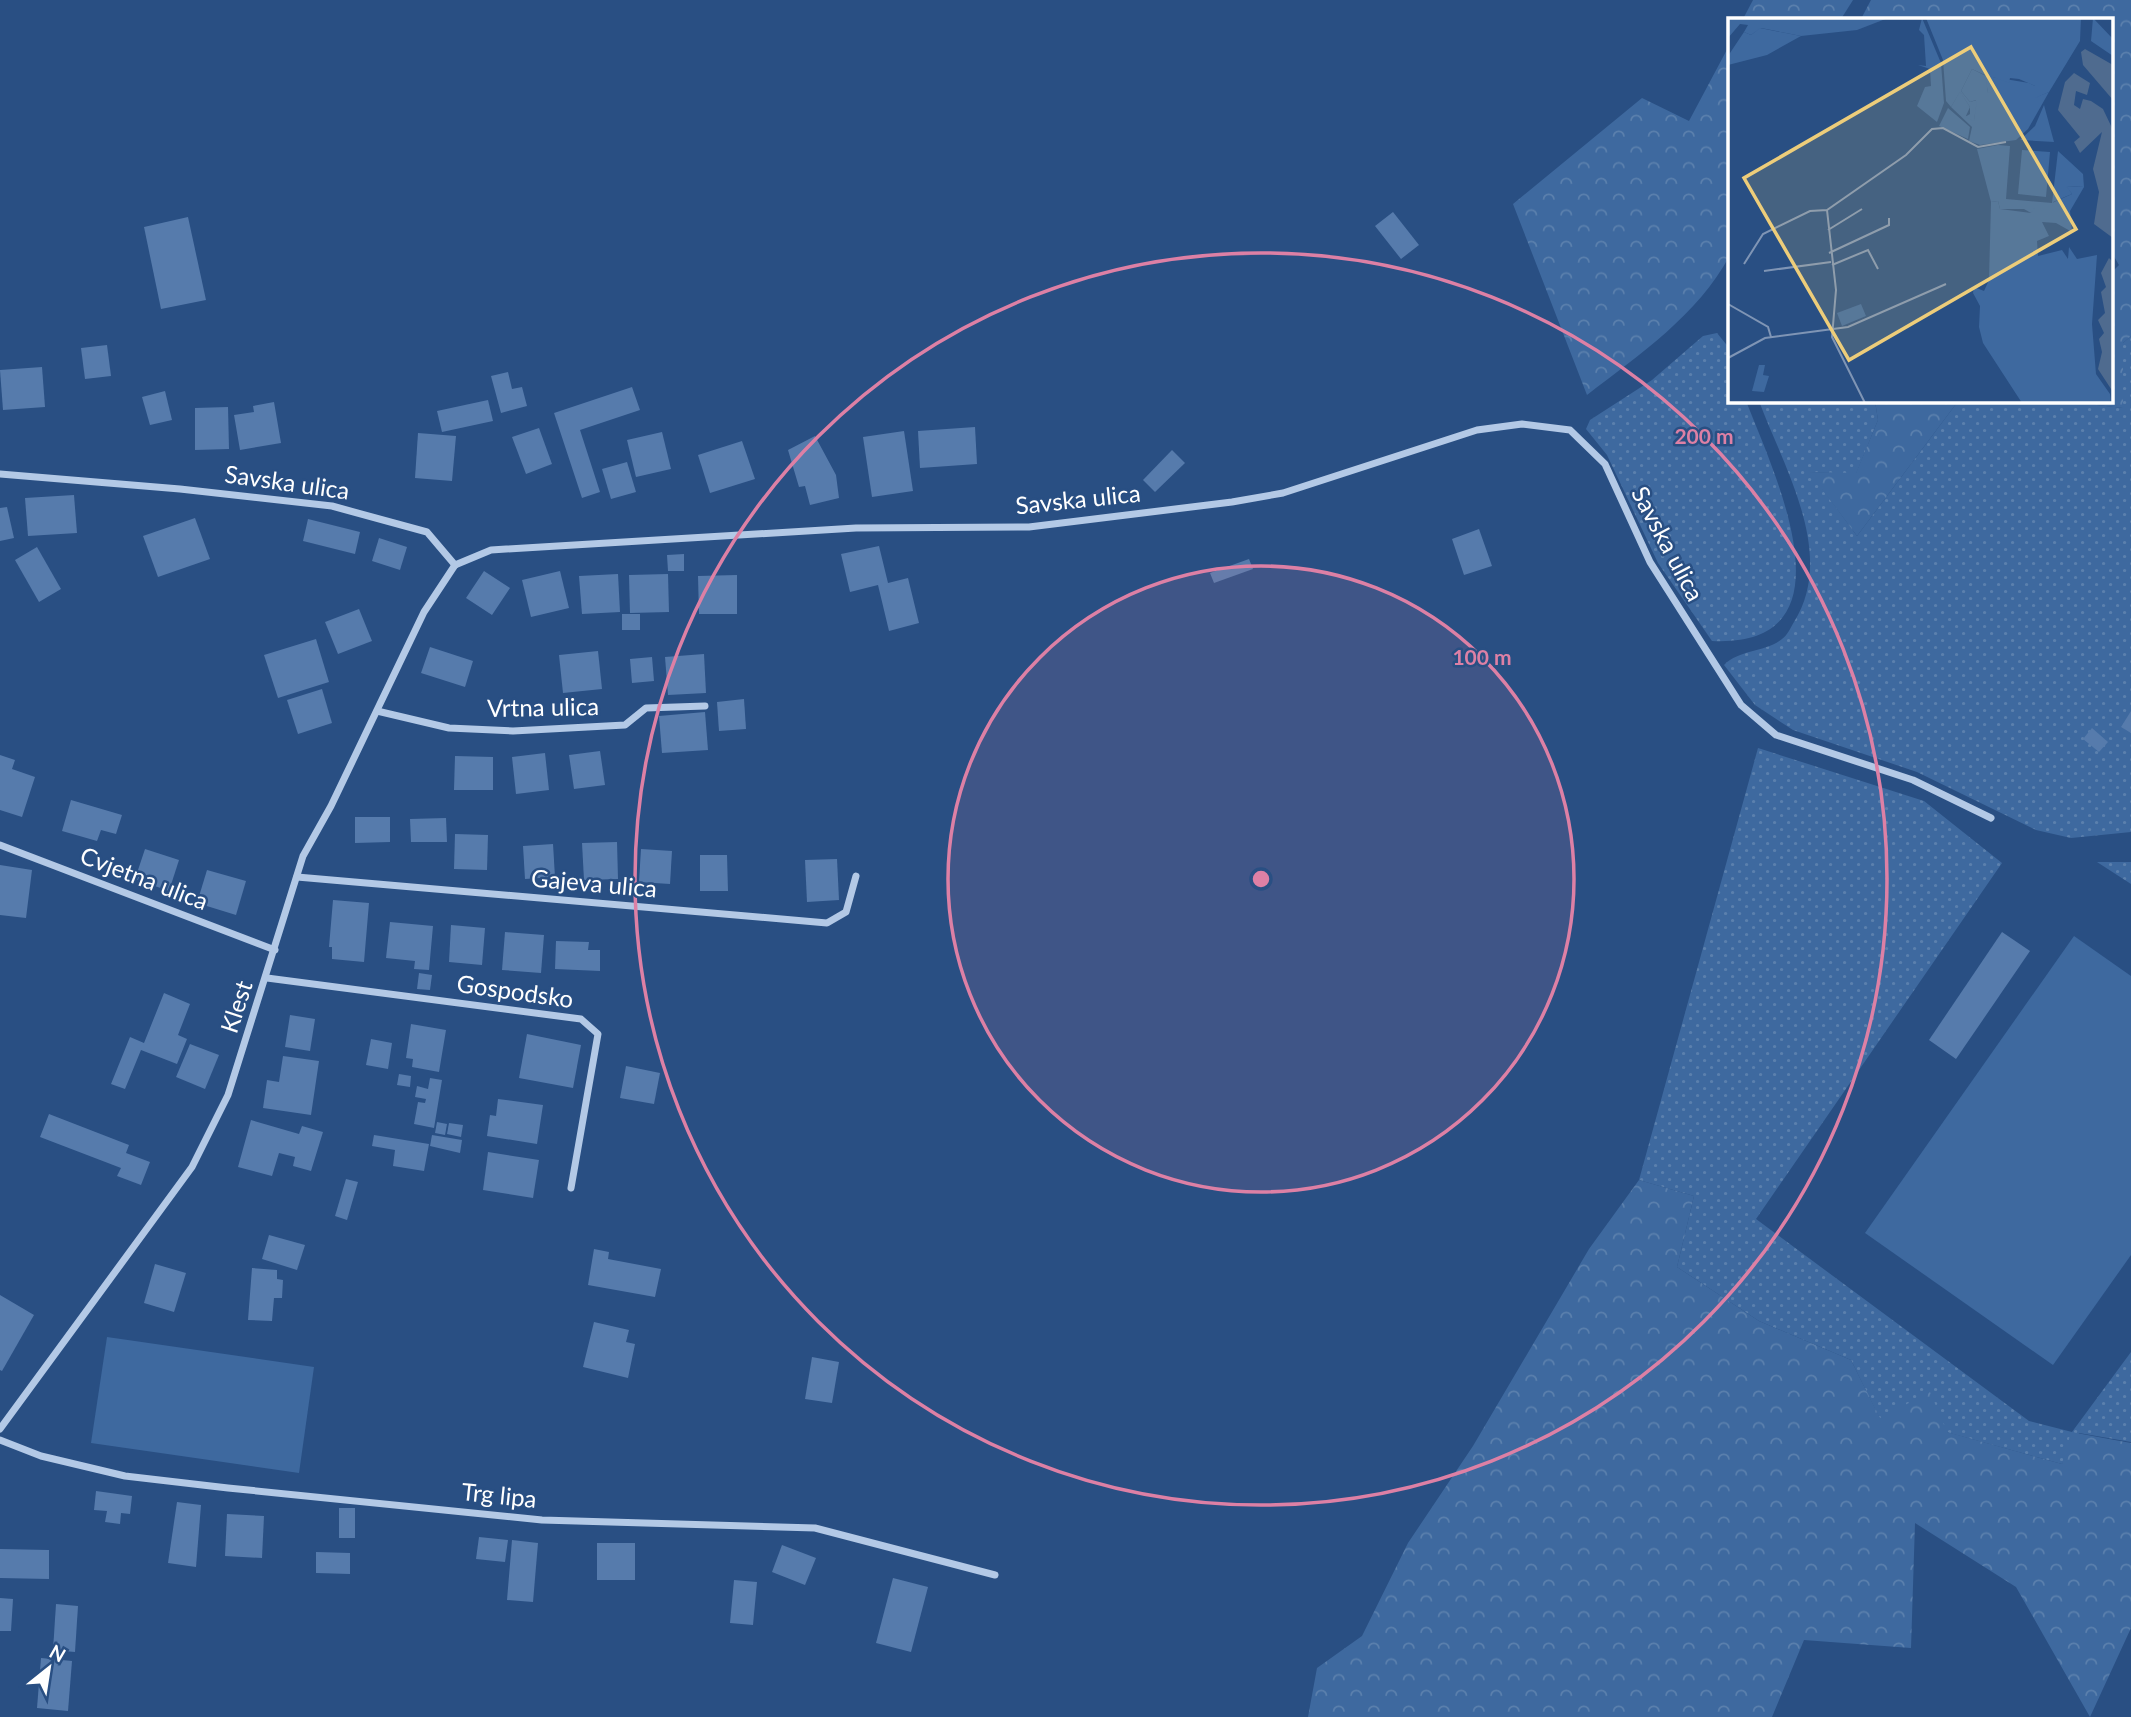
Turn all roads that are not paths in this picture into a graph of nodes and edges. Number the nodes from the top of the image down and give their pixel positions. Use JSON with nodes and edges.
{"nodes":[{"id":1,"x":0,"y":474,"type":"edge"},
{"id":2,"x":455,"y":565,"type":"junction"},
{"id":3,"x":705,"y":706,"type":"dead end"},
{"id":4,"x":377,"y":711,"type":"junction"},
{"id":5,"x":1991,"y":818,"type":"dead end"},
{"id":6,"x":0,"y":845,"type":"edge"},
{"id":7,"x":856,"y":876,"type":"dead end"},
{"id":8,"x":297,"y":877,"type":"junction"},
{"id":9,"x":275,"y":950,"type":"junction"},
{"id":10,"x":267,"y":978,"type":"junction"},
{"id":11,"x":571,"y":1188,"type":"dead end"},
{"id":12,"x":0,"y":1429,"type":"edge"},
{"id":13,"x":0,"y":1440,"type":"edge"},
{"id":14,"x":995,"y":1575,"type":"dead end"}],
"edges":[{"from":1,"to":2,"type":"street","name":"Savska ulica"},
{"from":2,"to":4,"type":"street","name":"Klest"},
{"from":2,"to":5,"type":"street","name":"Savska ulica"},
{"from":3,"to":4,"type":"street","name":"Vrtna ulica"},
{"from":4,"to":8,"type":"street","name":"Klest"},
{"from":6,"to":9,"type":"street","name":"Cvjetna ulica"},
{"from":7,"to":8,"type":"street","name":"Gajeva ulica"},
{"from":8,"to":9,"type":"street","name":"Klest"},
{"from":9,"to":10,"type":"street","name":"Klest"},
{"from":10,"to":11,"type":"street","name":"Gospodsko"},
{"from":10,"to":12,"type":"street","name":"Klest"},
{"from":13,"to":14,"type":"street","name":"Trg lipa"}]}
